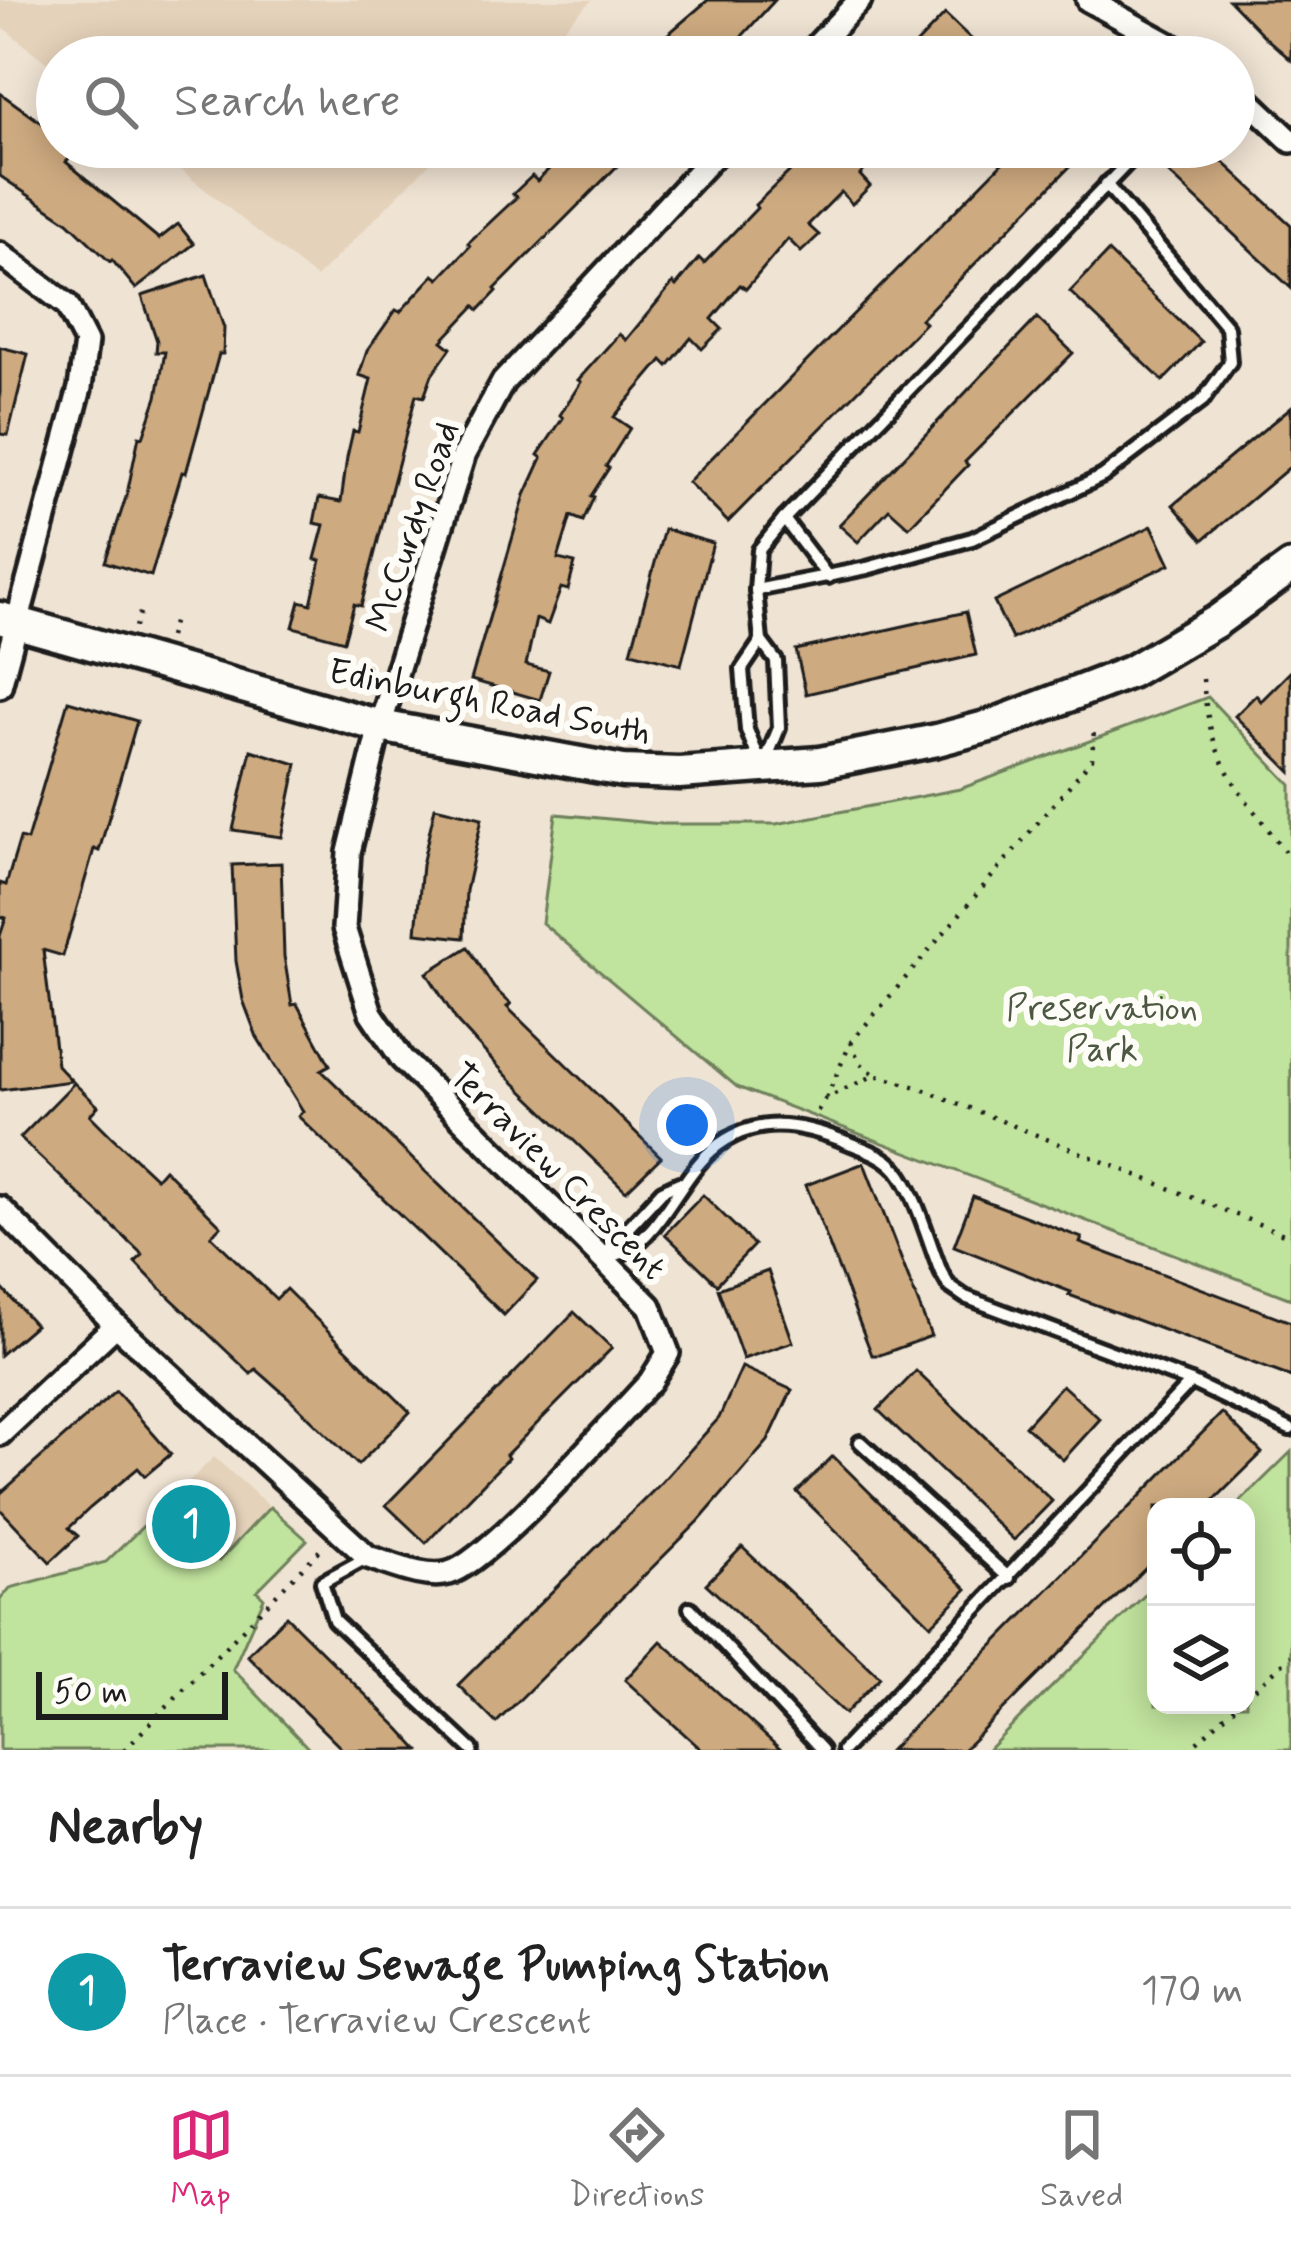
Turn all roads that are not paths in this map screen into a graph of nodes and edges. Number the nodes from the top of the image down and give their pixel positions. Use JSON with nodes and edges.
{"nodes":[{"id":1,"x":860,"y":0,"type":"edge"},
{"id":2,"x":1088,"y":0,"type":"edge"},
{"id":3,"x":826,"y":36,"type":"edge"},
{"id":4,"x":1154,"y":36,"type":"edge"},
{"id":5,"x":1255,"y":107,"type":"edge"},
{"id":6,"x":1291,"y":141,"type":"edge"},
{"id":7,"x":702,"y":168,"type":"edge"},
{"id":8,"x":1122,"y":168,"type":"edge"},
{"id":9,"x":1106,"y":184,"type":"junction"},
{"id":10,"x":0,"y":254,"type":"edge"},
{"id":11,"x":784,"y":519,"type":"junction"},
{"id":12,"x":1291,"y":567,"type":"edge"},
{"id":13,"x":828,"y":577,"type":"junction"},
{"id":14,"x":756,"y":590,"type":"junction"},
{"id":15,"x":9,"y":620,"type":"edge"},
{"id":16,"x":761,"y":641,"type":"junction"},
{"id":17,"x":0,"y":686,"type":"edge"},
{"id":18,"x":380,"y":726,"type":"junction"},
{"id":19,"x":763,"y":769,"type":"junction"},
{"id":20,"x":0,"y":1208,"type":"edge"},
{"id":21,"x":600,"y":1259,"type":"junction"},
{"id":22,"x":116,"y":1325,"type":"junction"},
{"id":23,"x":1191,"y":1382,"type":"junction"},
{"id":24,"x":1290,"y":1429,"type":"edge"},
{"id":25,"x":0,"y":1434,"type":"edge"},
{"id":26,"x":860,"y":1442,"type":"dead end"},
{"id":27,"x":368,"y":1557,"type":"junction"},
{"id":28,"x":1009,"y":1578,"type":"junction"},
{"id":29,"x":690,"y":1608,"type":"dead end"},
{"id":30,"x":472,"y":1750,"type":"edge"},
{"id":31,"x":823,"y":1750,"type":"edge"},
{"id":32,"x":843,"y":1750,"type":"edge"}],
"edges":[{"from":1,"to":3,"type":"street"},
{"from":2,"to":4,"type":"street"},
{"from":5,"to":6,"type":"street"},
{"from":7,"to":18,"type":"street","name":"McCurdy Road"},
{"from":8,"to":9,"type":"lane"},
{"from":9,"to":11,"type":"lane"},
{"from":9,"to":13,"type":"lane"},
{"from":10,"to":15,"type":"street"},
{"from":11,"to":13,"type":"lane"},
{"from":11,"to":14,"type":"lane"},
{"from":12,"to":19,"type":"main road","name":"Edinburgh Road South"},
{"from":13,"to":14,"type":"lane"},
{"from":14,"to":16,"type":"lane"},
{"from":15,"to":17,"type":"street"},
{"from":15,"to":18,"type":"main road","name":"Edinburgh Road South"},
{"from":16,"to":19,"type":"lane"},
{"from":16,"to":19,"type":"lane"},
{"from":18,"to":19,"type":"main road","name":"Edinburgh Road South"},
{"from":18,"to":21,"type":"street","name":"Terraview Crescent"},
{"from":20,"to":22,"type":"street","name":"Terraview Crescent"},
{"from":21,"to":23,"type":"lane"},
{"from":21,"to":27,"type":"street","name":"Terraview Crescent"},
{"from":22,"to":25,"type":"street"},
{"from":22,"to":27,"type":"street","name":"Terraview Crescent"},
{"from":23,"to":24,"type":"lane"},
{"from":23,"to":28,"type":"lane"},
{"from":26,"to":28,"type":"lane"},
{"from":27,"to":30,"type":"lane"},
{"from":28,"to":32,"type":"lane"},
{"from":29,"to":31,"type":"lane"}]}
